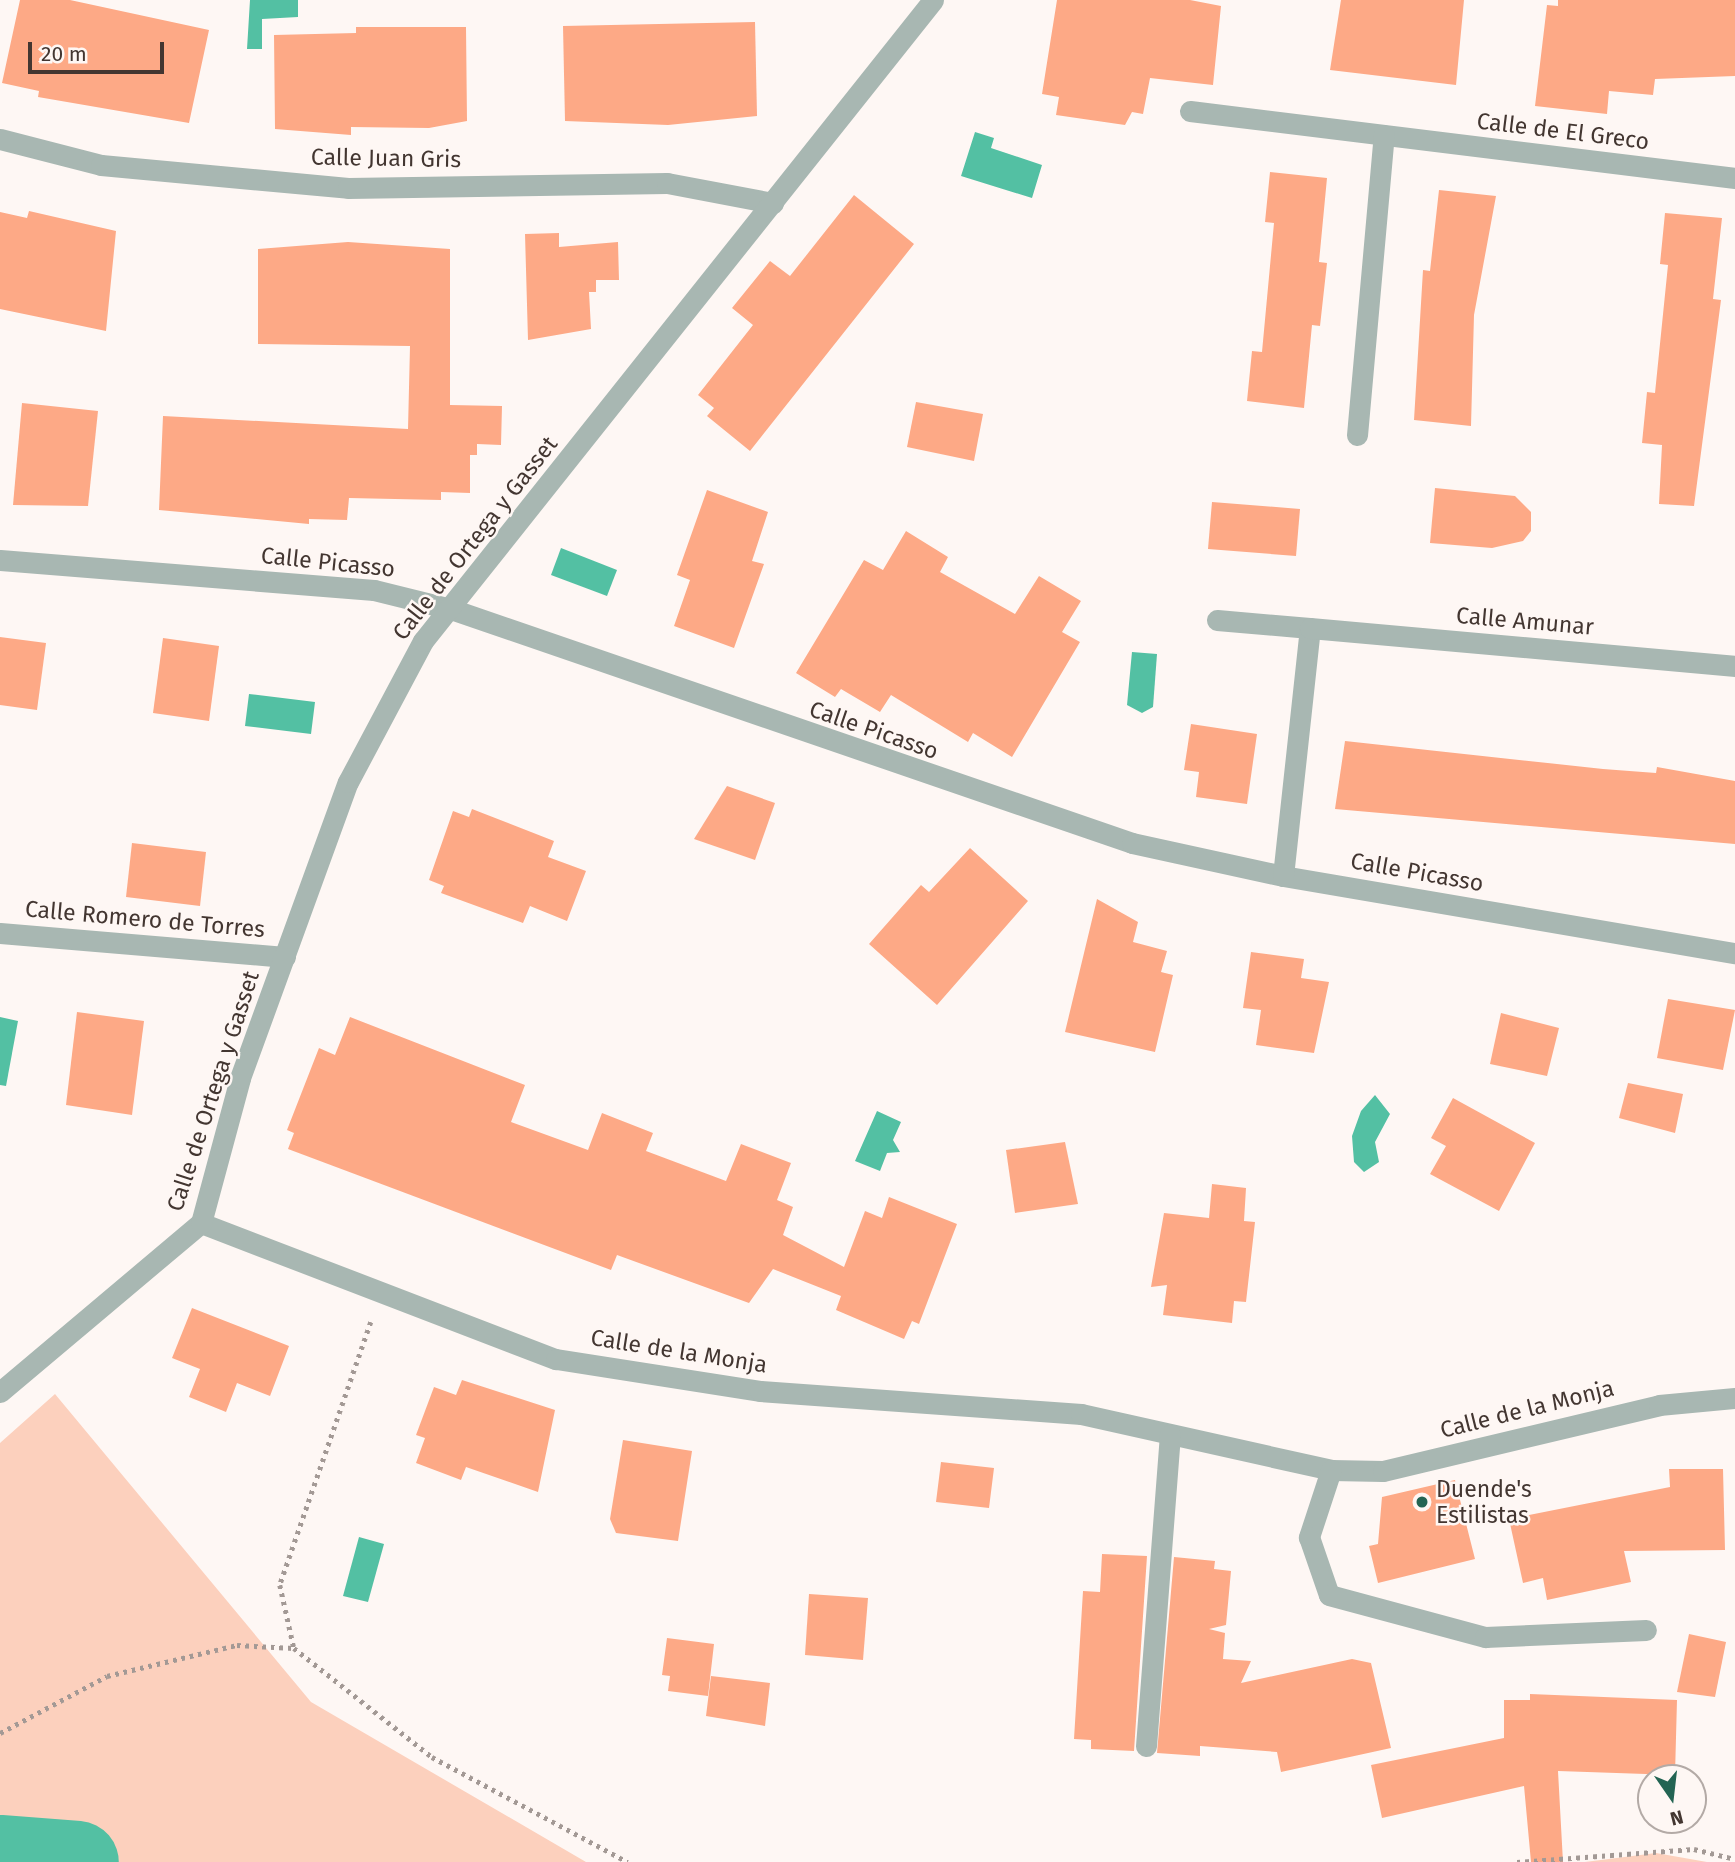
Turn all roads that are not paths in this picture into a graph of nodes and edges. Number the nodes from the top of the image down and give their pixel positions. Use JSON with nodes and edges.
{"nodes":[{"id":1,"x":933,"y":0,"type":"edge"},
{"id":2,"x":1190,"y":111,"type":"dead end"},
{"id":3,"x":1384,"y":135,"type":"junction"},
{"id":4,"x":0,"y":139,"type":"edge"},
{"id":5,"x":1735,"y":178,"type":"edge"},
{"id":6,"x":773,"y":203,"type":"junction"},
{"id":7,"x":1357,"y":435,"type":"dead end"},
{"id":8,"x":0,"y":559,"type":"edge"},
{"id":9,"x":451,"y":609,"type":"junction"},
{"id":10,"x":1217,"y":620,"type":"dead end"},
{"id":11,"x":1310,"y":628,"type":"junction"},
{"id":12,"x":1735,"y":666,"type":"edge"},
{"id":13,"x":1283,"y":876,"type":"junction"},
{"id":14,"x":0,"y":933,"type":"edge"},
{"id":15,"x":1735,"y":953,"type":"edge"},
{"id":16,"x":285,"y":957,"type":"junction"},
{"id":17,"x":201,"y":1223,"type":"junction"},
{"id":18,"x":0,"y":1392,"type":"edge"},
{"id":19,"x":1735,"y":1398,"type":"edge"},
{"id":20,"x":1170,"y":1435,"type":"junction"},
{"id":21,"x":1331,"y":1470,"type":"junction"},
{"id":22,"x":1646,"y":1630,"type":"dead end"},
{"id":23,"x":1146,"y":1746,"type":"dead end"}],
"edges":[{"from":1,"to":6,"type":"street","name":"Calle de Ortega y Gasset"},
{"from":2,"to":3,"type":"street","name":"Calle de El Greco"},
{"from":3,"to":5,"type":"street","name":"Calle de El Greco"},
{"from":3,"to":7,"type":"street"},
{"from":4,"to":6,"type":"street","name":"Calle Juan Gris"},
{"from":6,"to":9,"type":"street","name":"Calle de Ortega y Gasset"},
{"from":8,"to":9,"type":"street","name":"Calle Picasso"},
{"from":9,"to":13,"type":"street","name":"Calle Picasso"},
{"from":9,"to":16,"type":"street","name":"Calle de Ortega y Gasset"},
{"from":10,"to":11,"type":"street","name":"Calle Amunar"},
{"from":11,"to":12,"type":"street","name":"Calle Amunar"},
{"from":11,"to":13,"type":"street"},
{"from":13,"to":15,"type":"street","name":"Calle Picasso"},
{"from":14,"to":16,"type":"street","name":"Calle Romero de Torres"},
{"from":16,"to":17,"type":"street","name":"Calle de Ortega y Gasset"},
{"from":17,"to":18,"type":"street","name":"Calle de Ortega y Gasset"},
{"from":17,"to":20,"type":"street","name":"Calle de la Monja"},
{"from":19,"to":21,"type":"street","name":"Calle de la Monja"},
{"from":20,"to":21,"type":"street","name":"Calle de la Monja"},
{"from":20,"to":23,"type":"street"},
{"from":21,"to":22,"type":"street"}]}
